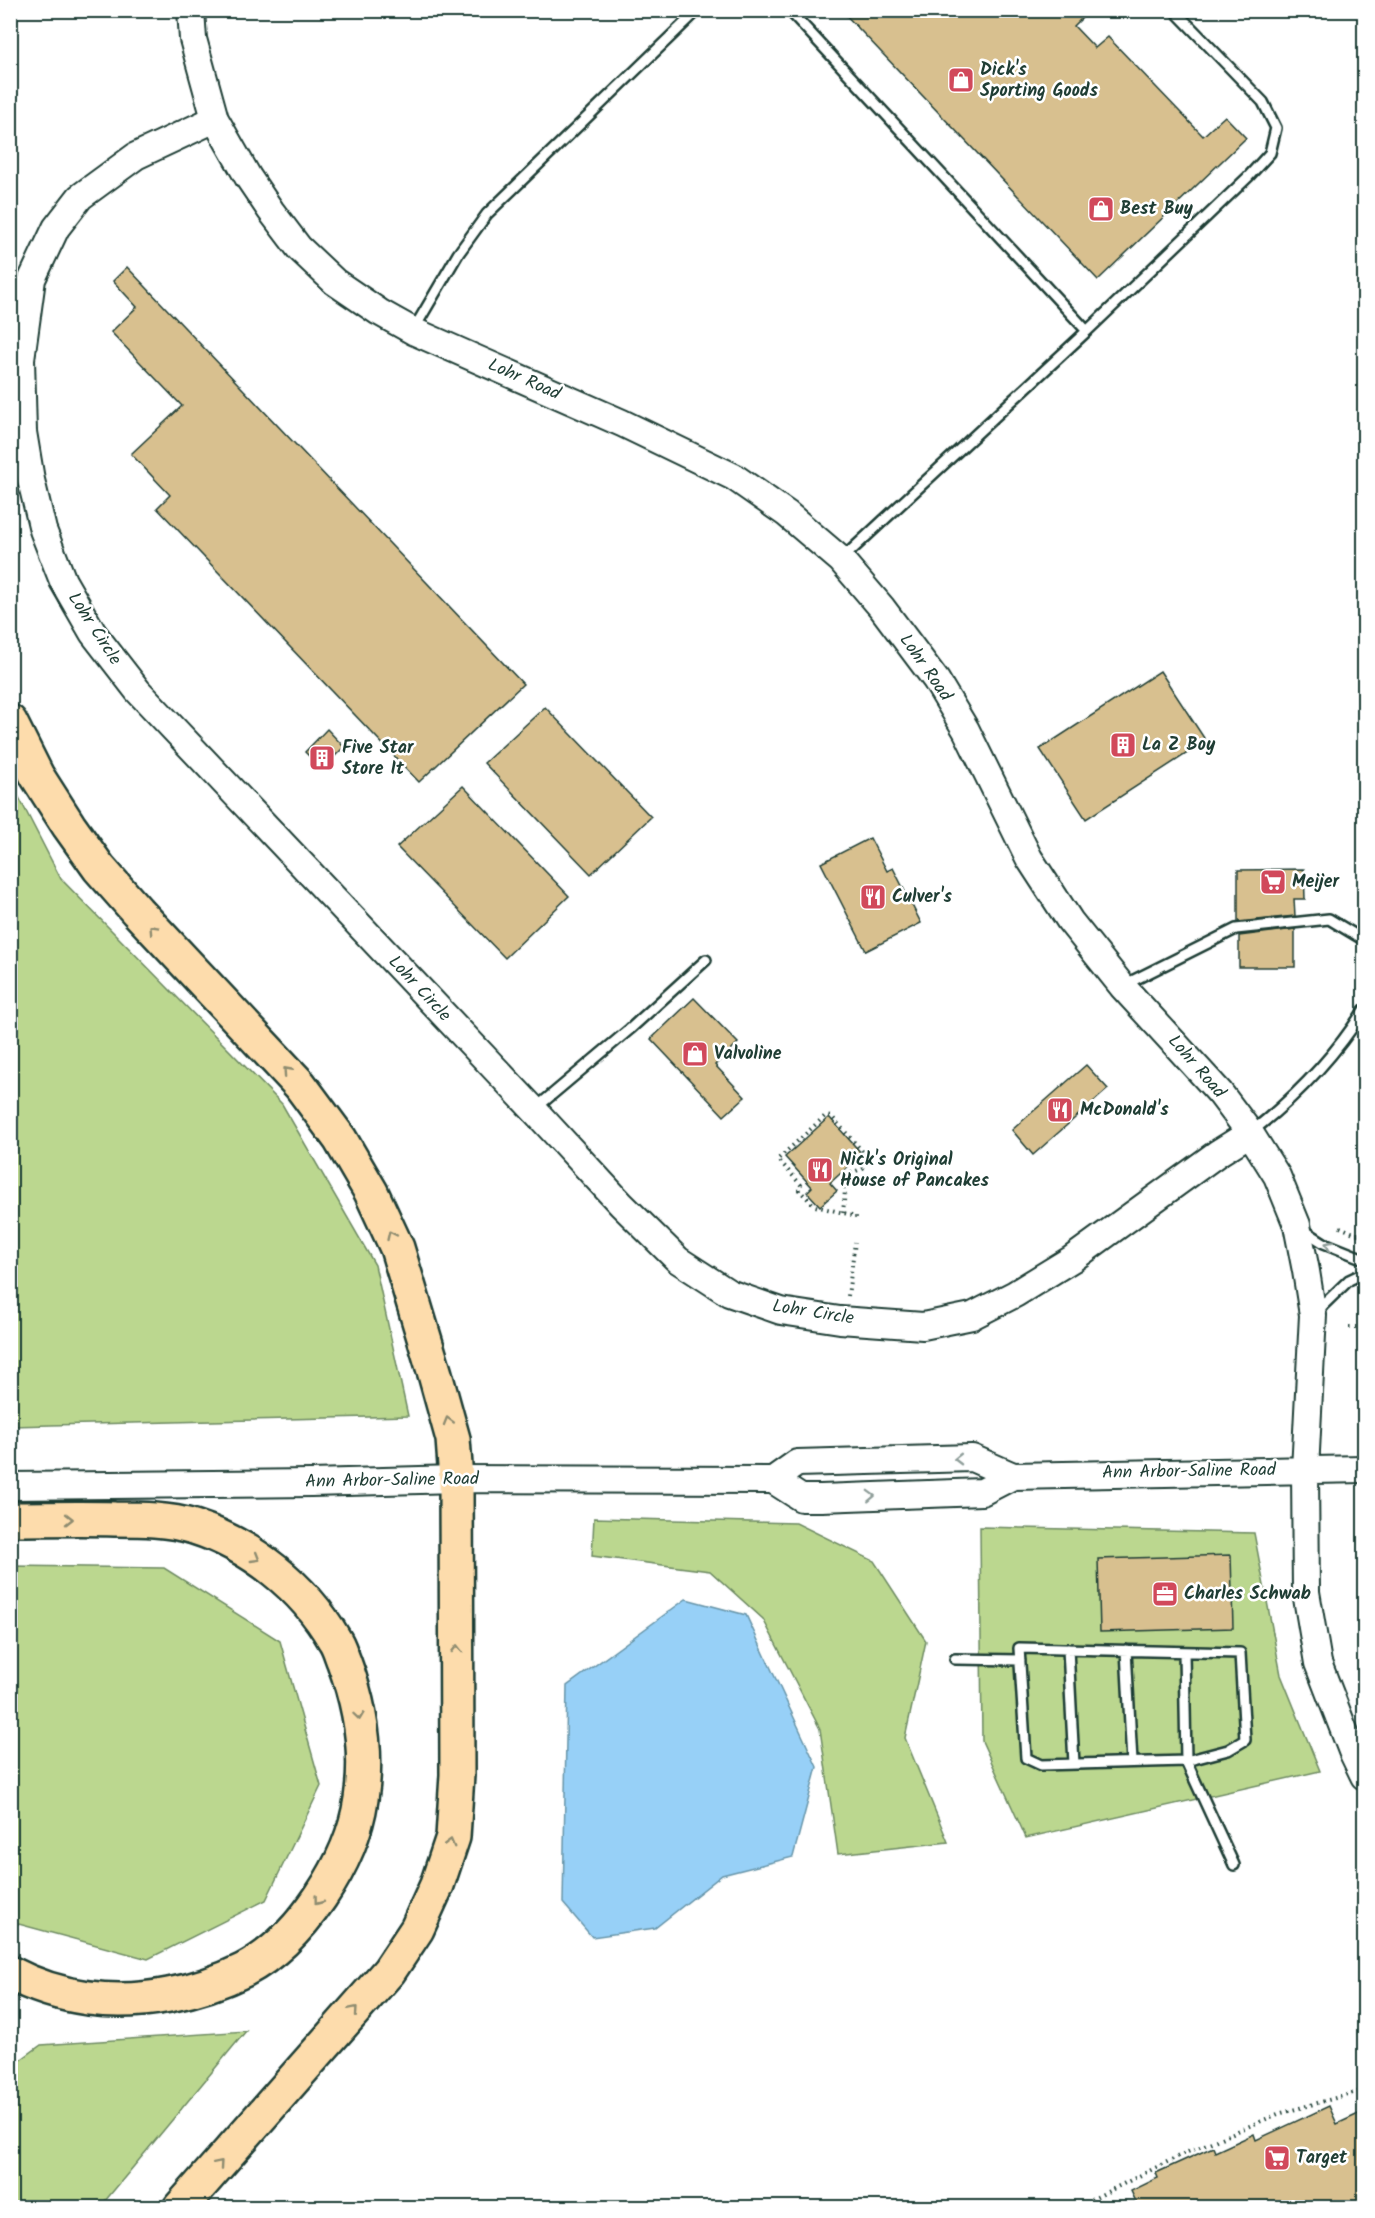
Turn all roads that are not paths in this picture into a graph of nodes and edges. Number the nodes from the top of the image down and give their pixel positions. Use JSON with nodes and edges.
{"nodes":[{"id":1,"x":191,"y":10,"type":"edge"},
{"id":2,"x":698,"y":10,"type":"edge"},
{"id":3,"x":789,"y":10,"type":"edge"},
{"id":4,"x":1174,"y":10,"type":"edge"},
{"id":5,"x":215,"y":119,"type":"junction"},
{"id":6,"x":413,"y":331,"type":"junction"},
{"id":7,"x":1087,"y":331,"type":"junction"},
{"id":8,"x":842,"y":560,"type":"junction"},
{"id":9,"x":10,"y":722,"type":"edge"},
{"id":10,"x":1365,"y":940,"type":"edge"},
{"id":11,"x":706,"y":960,"type":"dead end"},
{"id":12,"x":1122,"y":986,"type":"junction"},
{"id":13,"x":1365,"y":1010,"type":"edge"},
{"id":14,"x":534,"y":1110,"type":"junction"},
{"id":15,"x":1250,"y":1133,"type":"junction"},
{"id":16,"x":1296,"y":1225,"type":"junction"},
{"id":17,"x":1365,"y":1259,"type":"edge"},
{"id":18,"x":1365,"y":1273,"type":"edge"},
{"id":19,"x":1313,"y":1315,"type":"junction"},
{"id":20,"x":1365,"y":1469,"type":"edge"},
{"id":21,"x":1305,"y":1470,"type":"junction"},
{"id":22,"x":1013,"y":1476,"type":"junction"},
{"id":23,"x":456,"y":1479,"type":"junction"},
{"id":24,"x":773,"y":1480,"type":"junction"},
{"id":25,"x":10,"y":1486,"type":"edge"},
{"id":26,"x":10,"y":1519,"type":"edge"},
{"id":27,"x":1068,"y":1649,"type":"junction"},
{"id":28,"x":1126,"y":1650,"type":"junction"},
{"id":29,"x":1184,"y":1652,"type":"junction"},
{"id":30,"x":955,"y":1659,"type":"dead end"},
{"id":31,"x":1020,"y":1660,"type":"junction"},
{"id":32,"x":1358,"y":1752,"type":"edge"},
{"id":33,"x":1186,"y":1761,"type":"junction"},
{"id":34,"x":1132,"y":1762,"type":"junction"},
{"id":35,"x":1074,"y":1764,"type":"junction"},
{"id":36,"x":1365,"y":1776,"type":"edge"},
{"id":37,"x":1234,"y":1865,"type":"dead end"},
{"id":38,"x":10,"y":1973,"type":"edge"},
{"id":39,"x":180,"y":2208,"type":"edge"}],
"edges":[{"from":1,"to":5,"type":"street","name":"Lohr Road"},
{"from":2,"to":6,"type":"lane"},
{"from":3,"to":7,"type":"lane"},
{"from":4,"to":7,"type":"lane"},
{"from":5,"to":6,"type":"street","name":"Lohr Road"},
{"from":5,"to":14,"type":"street","name":"Lohr Circle"},
{"from":6,"to":8,"type":"street","name":"Lohr Road"},
{"from":7,"to":8,"type":"lane"},
{"from":8,"to":12,"type":"street","name":"Lohr Road"},
{"from":23,"to":9,"type":"highway","one_way":true},
{"from":10,"to":12,"type":"lane"},
{"from":11,"to":14,"type":"lane"},
{"from":12,"to":15,"type":"street","name":"Lohr Road"},
{"from":13,"to":15,"type":"lane"},
{"from":14,"to":15,"type":"street","name":"Lohr Circle"},
{"from":15,"to":16,"type":"street","name":"Lohr Road"},
{"from":17,"to":16,"type":"lane","one_way":true},
{"from":16,"to":19,"type":"street","name":"Lohr Road"},
{"from":18,"to":19,"type":"lane"},
{"from":19,"to":21,"type":"street","name":"Lohr Road"},
{"from":20,"to":21,"type":"street","name":"Ann Arbor-Saline Road"},
{"from":21,"to":22,"type":"street","name":"Ann Arbor-Saline Road"},
{"from":21,"to":32,"type":"street","name":"Lohr Road"},
{"from":24,"to":22,"type":"street","name":"Ann Arbor-Saline Road","one_way":true},
{"from":22,"to":24,"type":"street","name":"Ann Arbor-Saline Road","one_way":true},
{"from":23,"to":24,"type":"street","name":"Ann Arbor-Saline Road"},
{"from":23,"to":25,"type":"street","name":"Ann Arbor-Saline Road"},
{"from":39,"to":23,"type":"highway","one_way":true},
{"from":26,"to":38,"type":"highway","one_way":true},
{"from":27,"to":28,"type":"lane"},
{"from":27,"to":31,"type":"lane"},
{"from":27,"to":35,"type":"lane"},
{"from":28,"to":29,"type":"lane"},
{"from":28,"to":34,"type":"lane"},
{"from":29,"to":33,"type":"lane"},
{"from":29,"to":33,"type":"lane"},
{"from":30,"to":31,"type":"lane"},
{"from":31,"to":35,"type":"lane"},
{"from":32,"to":36,"type":"street","name":"Lohr Road"},
{"from":33,"to":34,"type":"lane"},
{"from":33,"to":37,"type":"lane"},
{"from":34,"to":35,"type":"lane"}]}
